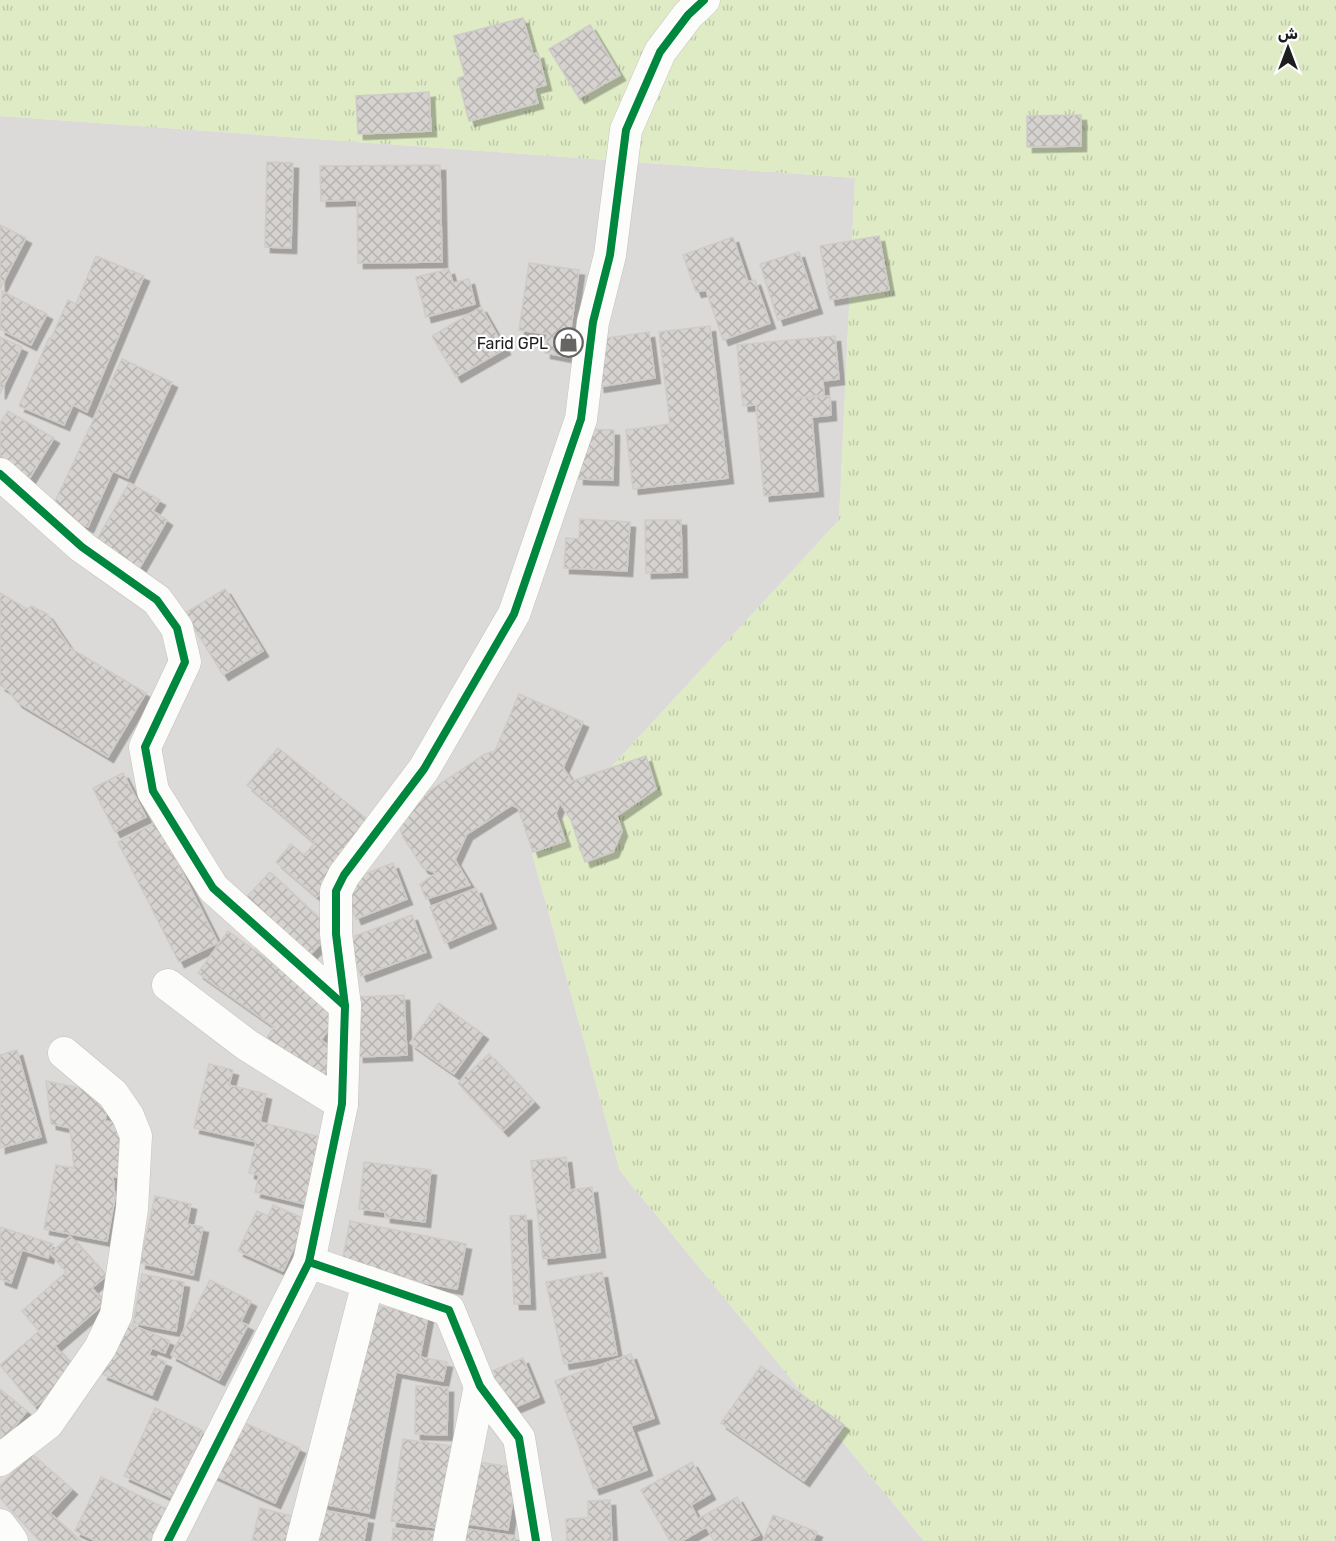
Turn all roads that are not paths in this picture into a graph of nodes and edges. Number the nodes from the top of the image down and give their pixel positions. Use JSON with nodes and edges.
{"nodes":[{"id":1,"x":704,"y":0,"type":"edge"},
{"id":2,"x":0,"y":474,"type":"edge"},
{"id":3,"x":168,"y":985,"type":"dead end"},
{"id":4,"x":345,"y":1006,"type":"junction"},
{"id":5,"x":64,"y":1053,"type":"dead end"},
{"id":6,"x":342,"y":1104,"type":"junction"},
{"id":7,"x":309,"y":1262,"type":"junction"},
{"id":8,"x":368,"y":1282,"type":"junction"},
{"id":9,"x":480,"y":1386,"type":"junction"},
{"id":10,"x":0,"y":1460,"type":"edge"},
{"id":11,"x":0,"y":1525,"type":"edge"},
{"id":12,"x":12,"y":1541,"type":"edge"},
{"id":13,"x":168,"y":1541,"type":"edge"},
{"id":14,"x":302,"y":1541,"type":"edge"},
{"id":15,"x":449,"y":1541,"type":"edge"},
{"id":16,"x":536,"y":1541,"type":"edge"}],
"edges":[{"from":1,"to":4,"type":"street"},
{"from":2,"to":4,"type":"street"},
{"from":3,"to":6,"type":"street"},
{"from":4,"to":6,"type":"street"},
{"from":5,"to":10,"type":"street"},
{"from":6,"to":7,"type":"street"},
{"from":7,"to":8,"type":"street"},
{"from":7,"to":13,"type":"street"},
{"from":8,"to":9,"type":"street"},
{"from":8,"to":14,"type":"street"},
{"from":9,"to":15,"type":"street"},
{"from":9,"to":16,"type":"street"},
{"from":11,"to":12,"type":"street"}]}
